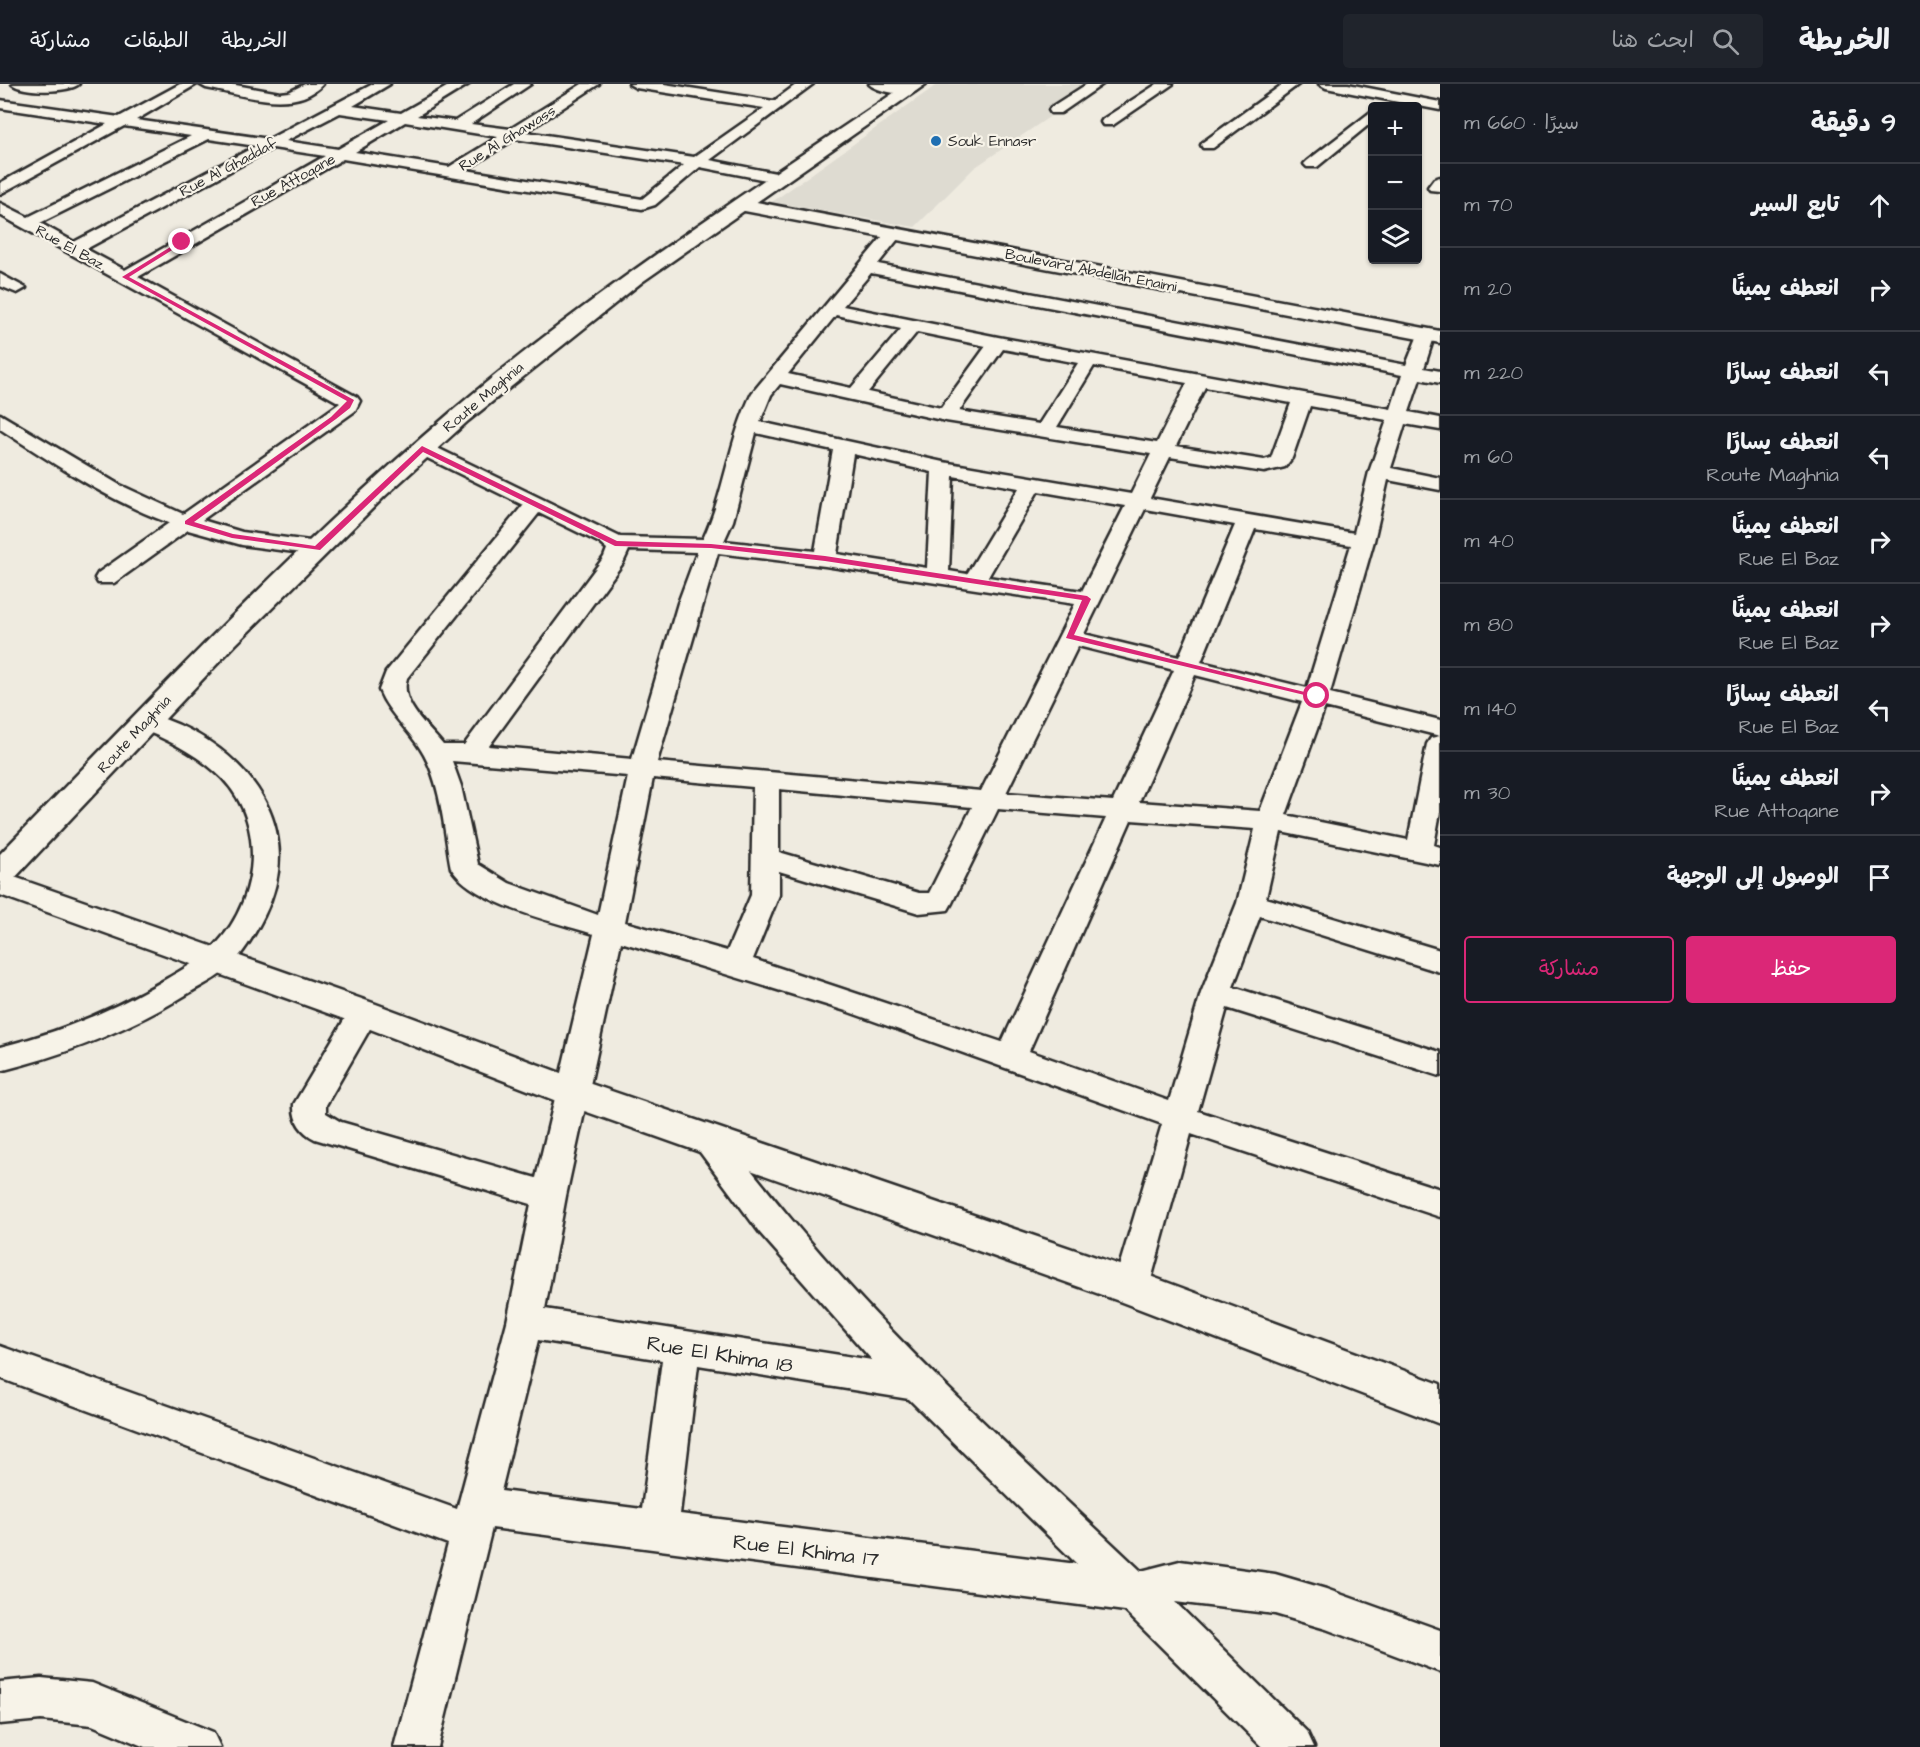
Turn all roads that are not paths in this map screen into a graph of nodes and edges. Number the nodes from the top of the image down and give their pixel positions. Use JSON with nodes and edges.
{"nodes":[{"id":1,"x":19,"y":84,"type":"edge"},
{"id":2,"x":72,"y":84,"type":"edge"},
{"id":3,"x":190,"y":84,"type":"edge"},
{"id":4,"x":206,"y":84,"type":"edge"},
{"id":5,"x":263,"y":84,"type":"edge"},
{"id":6,"x":316,"y":84,"type":"edge"},
{"id":7,"x":383,"y":84,"type":"edge"},
{"id":8,"x":462,"y":84,"type":"edge"},
{"id":9,"x":524,"y":84,"type":"edge"},
{"id":10,"x":592,"y":84,"type":"edge"},
{"id":11,"x":636,"y":84,"type":"edge"},
{"id":12,"x":877,"y":84,"type":"edge"},
{"id":13,"x":1096,"y":84,"type":"edge"},
{"id":14,"x":1166,"y":84,"type":"edge"},
{"id":15,"x":1292,"y":84,"type":"edge"},
{"id":16,"x":1326,"y":84,"type":"edge"},
{"id":17,"x":776,"y":86,"type":"dead end"},
{"id":18,"x":1343,"y":86,"type":"edge"},
{"id":19,"x":802,"y":87,"type":"edge"},
{"id":20,"x":914,"y":87,"type":"edge"},
{"id":21,"x":248,"y":92,"type":"junction"},
{"id":22,"x":1389,"y":102,"type":"edge"},
{"id":23,"x":0,"y":104,"type":"edge"},
{"id":24,"x":775,"y":105,"type":"junction"},
{"id":25,"x":1422,"y":105,"type":"edge"},
{"id":26,"x":112,"y":106,"type":"dead end"},
{"id":27,"x":1440,"y":106,"type":"edge"},
{"id":28,"x":29,"y":108,"type":"junction"},
{"id":29,"x":338,"y":108,"type":"junction"},
{"id":30,"x":1056,"y":110,"type":"dead end"},
{"id":31,"x":92,"y":117,"type":"junction"},
{"id":32,"x":10,"y":118,"type":"dead end"},
{"id":33,"x":404,"y":118,"type":"junction"},
{"id":34,"x":1368,"y":118,"type":"edge"},
{"id":35,"x":122,"y":122,"type":"junction"},
{"id":36,"x":1108,"y":122,"type":"dead end"},
{"id":37,"x":456,"y":126,"type":"junction"},
{"id":38,"x":71,"y":128,"type":"dead end"},
{"id":39,"x":208,"y":134,"type":"junction"},
{"id":40,"x":512,"y":135,"type":"junction"},
{"id":41,"x":273,"y":143,"type":"junction"},
{"id":42,"x":1208,"y":145,"type":"dead end"},
{"id":43,"x":342,"y":154,"type":"junction"},
{"id":44,"x":697,"y":162,"type":"junction"},
{"id":45,"x":1312,"y":164,"type":"dead end"},
{"id":46,"x":452,"y":172,"type":"junction"},
{"id":47,"x":781,"y":178,"type":"junction"},
{"id":48,"x":0,"y":189,"type":"edge"},
{"id":49,"x":741,"y":205,"type":"junction"},
{"id":50,"x":0,"y":208,"type":"edge"},
{"id":51,"x":28,"y":223,"type":"junction"},
{"id":52,"x":894,"y":234,"type":"junction"},
{"id":53,"x":73,"y":249,"type":"junction"},
{"id":54,"x":866,"y":267,"type":"junction"},
{"id":55,"x":125,"y":277,"type":"junction"},
{"id":56,"x":0,"y":279,"type":"edge"},
{"id":57,"x":17,"y":288,"type":"dead end"},
{"id":58,"x":831,"y":309,"type":"junction"},
{"id":59,"x":912,"y":327,"type":"junction"},
{"id":60,"x":1433,"y":336,"type":"edge"},
{"id":61,"x":998,"y":344,"type":"junction"},
{"id":62,"x":1089,"y":360,"type":"junction"},
{"id":63,"x":1412,"y":372,"type":"junction"},
{"id":64,"x":774,"y":377,"type":"junction"},
{"id":65,"x":1440,"y":377,"type":"edge"},
{"id":66,"x":1198,"y":381,"type":"junction"},
{"id":67,"x":855,"y":395,"type":"junction"},
{"id":68,"x":1302,"y":400,"type":"junction"},
{"id":69,"x":946,"y":415,"type":"junction"},
{"id":70,"x":1400,"y":416,"type":"junction"},
{"id":71,"x":0,"y":420,"type":"edge"},
{"id":72,"x":1440,"y":424,"type":"edge"},
{"id":73,"x":748,"y":425,"type":"junction"},
{"id":74,"x":1044,"y":432,"type":"junction"},
{"id":75,"x":844,"y":446,"type":"junction"},
{"id":76,"x":422,"y":448,"type":"junction"},
{"id":77,"x":1163,"y":451,"type":"junction"},
{"id":78,"x":943,"y":468,"type":"junction"},
{"id":79,"x":1379,"y":472,"type":"junction"},
{"id":80,"x":1032,"y":484,"type":"junction"},
{"id":81,"x":1440,"y":484,"type":"edge"},
{"id":82,"x":1138,"y":502,"type":"junction"},
{"id":83,"x":535,"y":504,"type":"junction"},
{"id":84,"x":1248,"y":520,"type":"junction"},
{"id":85,"x":188,"y":522,"type":"junction"},
{"id":86,"x":1363,"y":541,"type":"junction"},
{"id":87,"x":615,"y":543,"type":"junction"},
{"id":88,"x":711,"y":546,"type":"junction"},
{"id":89,"x":317,"y":548,"type":"junction"},
{"id":90,"x":825,"y":559,"type":"junction"},
{"id":91,"x":938,"y":574,"type":"junction"},
{"id":92,"x":106,"y":578,"type":"dead end"},
{"id":93,"x":975,"y":580,"type":"junction"},
{"id":94,"x":1087,"y":599,"type":"junction"},
{"id":95,"x":1069,"y":636,"type":"junction"},
{"id":96,"x":1188,"y":665,"type":"junction"},
{"id":97,"x":1317,"y":696,"type":"junction"},
{"id":98,"x":145,"y":721,"type":"junction"},
{"id":99,"x":1440,"y":728,"type":"edge"},
{"id":100,"x":1440,"y":744,"type":"edge"},
{"id":101,"x":436,"y":753,"type":"junction"},
{"id":102,"x":471,"y":753,"type":"junction"},
{"id":103,"x":642,"y":769,"type":"junction"},
{"id":104,"x":766,"y":780,"type":"junction"},
{"id":105,"x":988,"y":800,"type":"junction"},
{"id":106,"x":1122,"y":809,"type":"junction"},
{"id":107,"x":1270,"y":821,"type":"junction"},
{"id":108,"x":1429,"y":854,"type":"edge"},
{"id":109,"x":764,"y":857,"type":"junction"},
{"id":110,"x":0,"y":874,"type":"edge"},
{"id":111,"x":0,"y":883,"type":"edge"},
{"id":112,"x":1251,"y":903,"type":"junction"},
{"id":113,"x":610,"y":928,"type":"junction"},
{"id":114,"x":218,"y":960,"type":"junction"},
{"id":115,"x":1440,"y":961,"type":"edge"},
{"id":116,"x":737,"y":963,"type":"junction"},
{"id":117,"x":1216,"y":993,"type":"junction"},
{"id":118,"x":364,"y":1013,"type":"junction"},
{"id":119,"x":1011,"y":1056,"type":"junction"},
{"id":120,"x":0,"y":1059,"type":"edge"},
{"id":121,"x":1440,"y":1064,"type":"edge"},
{"id":122,"x":572,"y":1092,"type":"junction"},
{"id":123,"x":1180,"y":1118,"type":"junction"},
{"id":124,"x":708,"y":1139,"type":"junction"},
{"id":125,"x":549,"y":1196,"type":"junction"},
{"id":126,"x":1440,"y":1203,"type":"edge"},
{"id":127,"x":1131,"y":1287,"type":"junction"},
{"id":128,"x":525,"y":1322,"type":"junction"},
{"id":129,"x":682,"y":1348,"type":"junction"},
{"id":130,"x":0,"y":1362,"type":"edge"},
{"id":131,"x":916,"y":1383,"type":"junction"},
{"id":132,"x":1440,"y":1404,"type":"edge"},
{"id":133,"x":473,"y":1520,"type":"junction"},
{"id":134,"x":658,"y":1532,"type":"junction"},
{"id":135,"x":1136,"y":1592,"type":"junction"},
{"id":136,"x":1439,"y":1650,"type":"edge"},
{"id":137,"x":0,"y":1703,"type":"edge"},
{"id":138,"x":198,"y":1747,"type":"edge"},
{"id":139,"x":416,"y":1747,"type":"edge"},
{"id":140,"x":1292,"y":1747,"type":"edge"}],
"edges":[{"from":1,"to":2,"type":"street"},
{"from":3,"to":35,"type":"street"},
{"from":4,"to":21,"type":"street"},
{"from":5,"to":21,"type":"street"},
{"from":6,"to":21,"type":"street"},
{"from":7,"to":29,"type":"street","name":"Rue Al Ghaddaf"},
{"from":8,"to":33,"type":"street","name":"Rue Attoqane"},
{"from":9,"to":37,"type":"street"},
{"from":10,"to":40,"type":"street","name":"Rue Al Ghawass"},
{"from":11,"to":24,"type":"street"},
{"from":12,"to":20,"type":"street"},
{"from":13,"to":30,"type":"street"},
{"from":14,"to":36,"type":"street"},
{"from":15,"to":42,"type":"street"},
{"from":16,"to":18,"type":"street"},
{"from":17,"to":19,"type":"street"},
{"from":18,"to":22,"type":"street"},
{"from":19,"to":24,"type":"street"},
{"from":20,"to":47,"type":"street","name":"Route Maghnia"},
{"from":23,"to":28,"type":"street"},
{"from":24,"to":44,"type":"street"},
{"from":25,"to":27,"type":"street"},
{"from":26,"to":31,"type":"street"},
{"from":28,"to":31,"type":"street"},
{"from":28,"to":32,"type":"street"},
{"from":29,"to":33,"type":"street"},
{"from":29,"to":41,"type":"street","name":"Rue Al Ghaddaf"},
{"from":31,"to":35,"type":"street"},
{"from":31,"to":38,"type":"street"},
{"from":33,"to":37,"type":"street"},
{"from":33,"to":43,"type":"street","name":"Rue Attoqane"},
{"from":34,"to":45,"type":"street"},
{"from":35,"to":39,"type":"street"},
{"from":35,"to":48,"type":"street"},
{"from":37,"to":40,"type":"street"},
{"from":39,"to":41,"type":"street"},
{"from":39,"to":51,"type":"street"},
{"from":40,"to":44,"type":"street"},
{"from":40,"to":46,"type":"street","name":"Rue Al Ghawass"},
{"from":41,"to":43,"type":"street"},
{"from":41,"to":53,"type":"street","name":"Rue Al Ghaddaf"},
{"from":43,"to":46,"type":"street"},
{"from":43,"to":55,"type":"street","name":"Rue Attoqane"},
{"from":44,"to":46,"type":"street"},
{"from":44,"to":47,"type":"street"},
{"from":47,"to":49,"type":"street","name":"Route Maghnia"},
{"from":49,"to":52,"type":"street","name":"Boulevard Abdellah Enaimi"},
{"from":49,"to":76,"type":"street","name":"Route Maghnia"},
{"from":50,"to":51,"type":"street","name":"Rue El Baz"},
{"from":51,"to":53,"type":"street","name":"Rue El Baz"},
{"from":52,"to":54,"type":"street"},
{"from":52,"to":60,"type":"street","name":"Boulevard Abdellah Enaimi"},
{"from":53,"to":55,"type":"street","name":"Rue El Baz"},
{"from":54,"to":58,"type":"street"},
{"from":54,"to":63,"type":"street"},
{"from":55,"to":85,"type":"street","name":"Rue El Baz"},
{"from":56,"to":57,"type":"street"},
{"from":58,"to":59,"type":"street"},
{"from":58,"to":64,"type":"street"},
{"from":59,"to":61,"type":"street"},
{"from":59,"to":67,"type":"street"},
{"from":60,"to":63,"type":"street"},
{"from":61,"to":62,"type":"street"},
{"from":61,"to":69,"type":"street"},
{"from":62,"to":66,"type":"street"},
{"from":62,"to":74,"type":"street"},
{"from":63,"to":65,"type":"street"},
{"from":63,"to":70,"type":"street"},
{"from":64,"to":67,"type":"street"},
{"from":64,"to":73,"type":"street"},
{"from":66,"to":68,"type":"street"},
{"from":66,"to":77,"type":"street"},
{"from":67,"to":69,"type":"street"},
{"from":68,"to":70,"type":"street"},
{"from":68,"to":77,"type":"street"},
{"from":69,"to":74,"type":"street"},
{"from":70,"to":72,"type":"street"},
{"from":70,"to":79,"type":"street"},
{"from":71,"to":85,"type":"street"},
{"from":73,"to":75,"type":"street"},
{"from":73,"to":88,"type":"street"},
{"from":74,"to":77,"type":"street"},
{"from":75,"to":78,"type":"street"},
{"from":75,"to":90,"type":"street"},
{"from":76,"to":83,"type":"street"},
{"from":76,"to":89,"type":"street","name":"Route Maghnia"},
{"from":77,"to":82,"type":"street"},
{"from":78,"to":80,"type":"street"},
{"from":78,"to":91,"type":"street"},
{"from":79,"to":81,"type":"street"},
{"from":79,"to":86,"type":"street"},
{"from":80,"to":82,"type":"street"},
{"from":80,"to":93,"type":"street"},
{"from":82,"to":84,"type":"street"},
{"from":82,"to":94,"type":"street"},
{"from":83,"to":87,"type":"street"},
{"from":83,"to":101,"type":"street"},
{"from":84,"to":86,"type":"street"},
{"from":84,"to":96,"type":"street"},
{"from":85,"to":89,"type":"street"},
{"from":85,"to":92,"type":"street"},
{"from":86,"to":97,"type":"street"},
{"from":87,"to":88,"type":"street"},
{"from":87,"to":102,"type":"street"},
{"from":88,"to":90,"type":"street"},
{"from":88,"to":103,"type":"street"},
{"from":89,"to":98,"type":"street","name":"Route Maghnia"},
{"from":90,"to":91,"type":"street"},
{"from":91,"to":93,"type":"street"},
{"from":93,"to":94,"type":"street"},
{"from":94,"to":95,"type":"street"},
{"from":95,"to":96,"type":"street"},
{"from":95,"to":105,"type":"street"},
{"from":96,"to":97,"type":"street"},
{"from":96,"to":106,"type":"street"},
{"from":97,"to":99,"type":"street"},
{"from":97,"to":107,"type":"street"},
{"from":98,"to":110,"type":"street","name":"Route Maghnia"},
{"from":98,"to":114,"type":"street"},
{"from":100,"to":108,"type":"street"},
{"from":101,"to":102,"type":"street"},
{"from":101,"to":113,"type":"street"},
{"from":102,"to":103,"type":"street"},
{"from":103,"to":104,"type":"street"},
{"from":103,"to":113,"type":"street"},
{"from":104,"to":105,"type":"street"},
{"from":104,"to":109,"type":"street"},
{"from":105,"to":106,"type":"street"},
{"from":105,"to":109,"type":"street"},
{"from":106,"to":107,"type":"street"},
{"from":106,"to":119,"type":"street"},
{"from":107,"to":108,"type":"street"},
{"from":107,"to":112,"type":"street"},
{"from":109,"to":116,"type":"street"},
{"from":111,"to":114,"type":"street"},
{"from":112,"to":115,"type":"street"},
{"from":112,"to":117,"type":"street"},
{"from":113,"to":116,"type":"street"},
{"from":113,"to":122,"type":"street"},
{"from":114,"to":118,"type":"street"},
{"from":114,"to":120,"type":"street"},
{"from":116,"to":119,"type":"street"},
{"from":117,"to":121,"type":"street"},
{"from":117,"to":123,"type":"street"},
{"from":118,"to":122,"type":"street"},
{"from":118,"to":125,"type":"street"},
{"from":119,"to":123,"type":"street"},
{"from":122,"to":124,"type":"street"},
{"from":122,"to":125,"type":"street"},
{"from":123,"to":126,"type":"street"},
{"from":123,"to":127,"type":"street"},
{"from":124,"to":127,"type":"street"},
{"from":124,"to":131,"type":"street"},
{"from":125,"to":128,"type":"street"},
{"from":127,"to":132,"type":"street"},
{"from":128,"to":129,"type":"street","name":"Rue El Khima 18"},
{"from":128,"to":133,"type":"street"},
{"from":129,"to":131,"type":"street","name":"Rue El Khima 18"},
{"from":129,"to":134,"type":"street"},
{"from":130,"to":133,"type":"street","name":"Rue El Khima 17"},
{"from":131,"to":135,"type":"street"},
{"from":133,"to":134,"type":"street","name":"Rue El Khima 17"},
{"from":133,"to":139,"type":"street"},
{"from":134,"to":135,"type":"street","name":"Rue El Khima 17"},
{"from":135,"to":136,"type":"street"},
{"from":135,"to":140,"type":"street"},
{"from":137,"to":138,"type":"street"}]}
